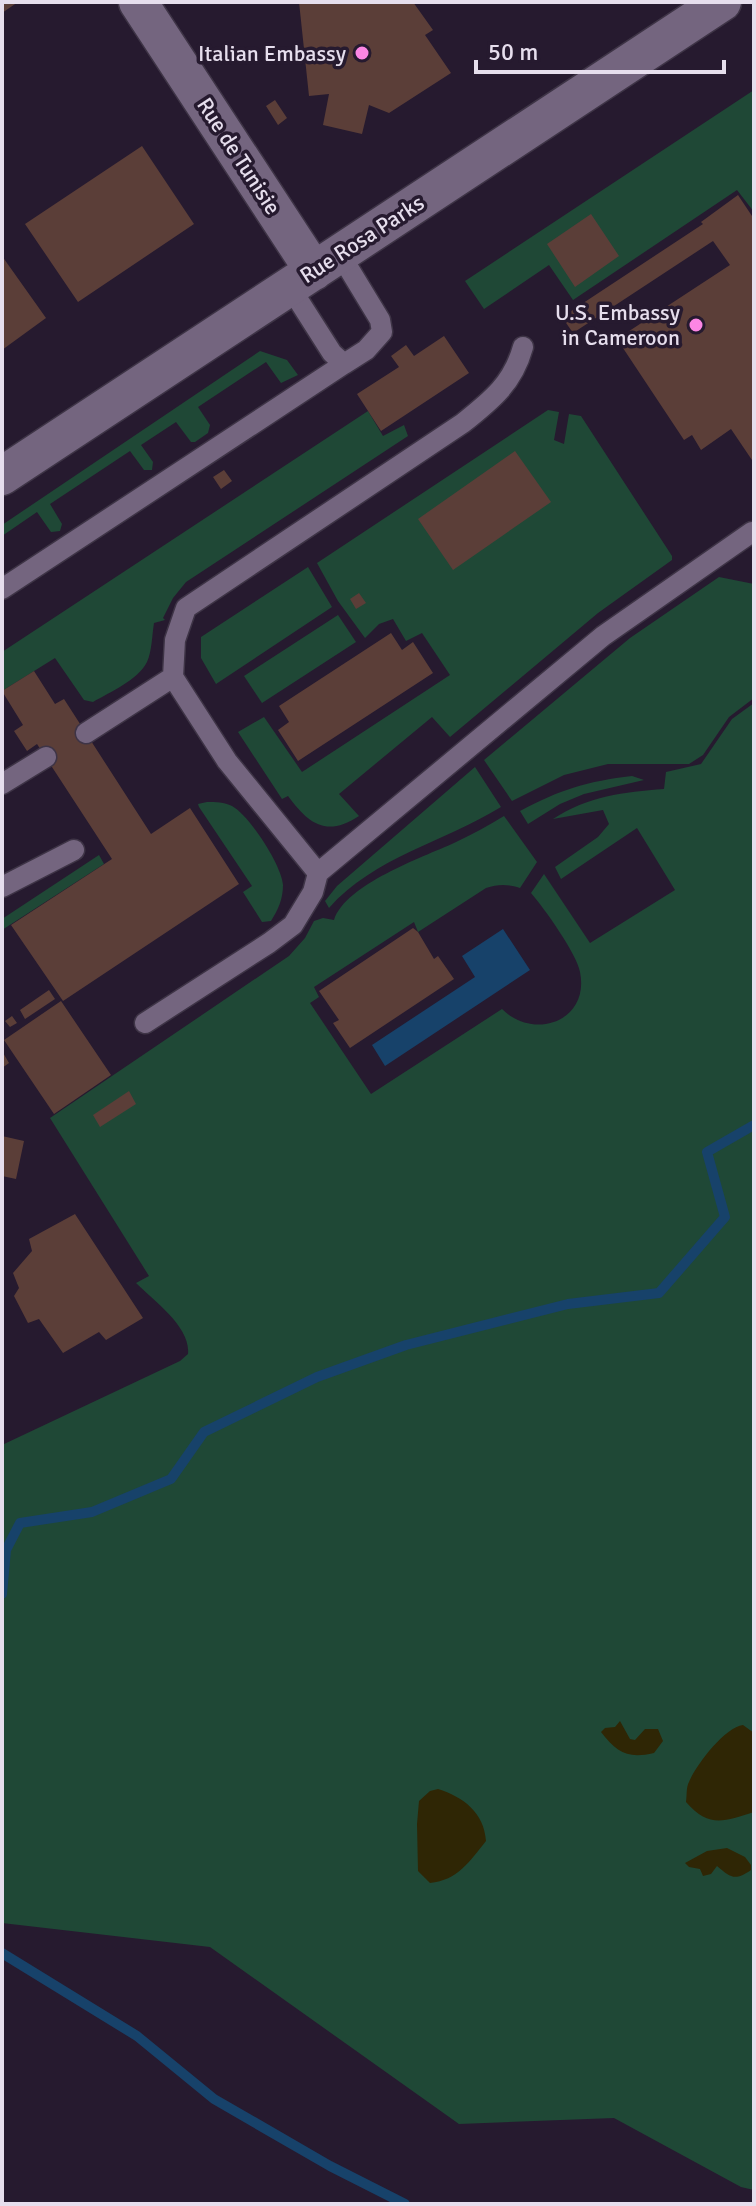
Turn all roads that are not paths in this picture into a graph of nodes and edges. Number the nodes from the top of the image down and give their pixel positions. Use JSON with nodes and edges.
{"nodes":[{"id":1,"x":138,"y":2,"type":"edge"},
{"id":2,"x":711,"y":5,"type":"edge"},
{"id":3,"x":315,"y":270,"type":"junction"},
{"id":4,"x":523,"y":347,"type":"dead end"},
{"id":5,"x":344,"y":364,"type":"junction"},
{"id":6,"x":2,"y":476,"type":"edge"},
{"id":7,"x":752,"y":532,"type":"dead end"},
{"id":8,"x":2,"y":589,"type":"edge"},
{"id":9,"x":173,"y":677,"type":"junction"},
{"id":10,"x":86,"y":733,"type":"dead end"},
{"id":11,"x":46,"y":757,"type":"dead end"},
{"id":12,"x":2,"y":784,"type":"edge"},
{"id":13,"x":74,"y":850,"type":"dead end"},
{"id":14,"x":318,"y":873,"type":"junction"},
{"id":15,"x":2,"y":887,"type":"edge"},
{"id":16,"x":145,"y":1023,"type":"dead end"}],
"edges":[{"from":1,"to":3,"type":"street","name":"Rue de Tunisie"},
{"from":2,"to":3,"type":"street","name":"Rue Rosa Parks"},
{"from":3,"to":5,"type":"lane"},
{"from":3,"to":5,"type":"lane"},
{"from":3,"to":6,"type":"street","name":"Rue Rosa Parks"},
{"from":4,"to":9,"type":"lane"},
{"from":5,"to":8,"type":"lane"},
{"from":7,"to":14,"type":"lane"},
{"from":9,"to":10,"type":"lane"},
{"from":9,"to":14,"type":"lane"},
{"from":11,"to":12,"type":"lane"},
{"from":13,"to":15,"type":"lane"},
{"from":14,"to":16,"type":"lane"}]}
